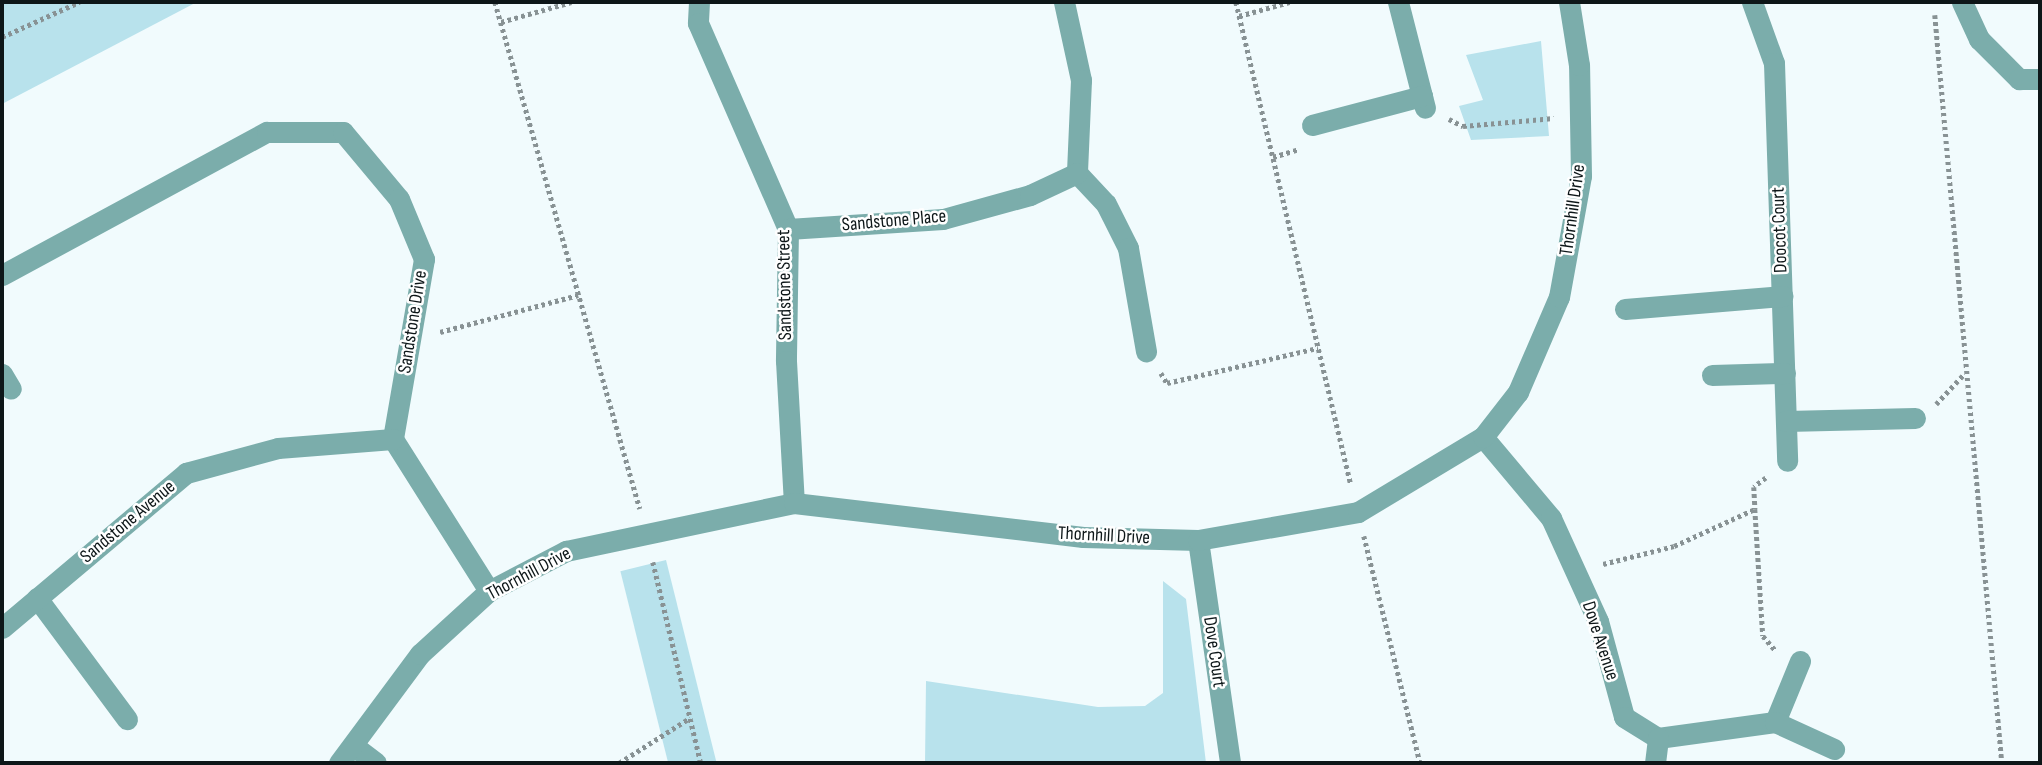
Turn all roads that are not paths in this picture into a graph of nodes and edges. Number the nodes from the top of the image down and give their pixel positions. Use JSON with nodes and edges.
{"nodes":[{"id":1,"x":699,"y":2,"type":"edge"},
{"id":2,"x":1064,"y":2,"type":"edge"},
{"id":3,"x":1398,"y":2,"type":"edge"},
{"id":4,"x":1569,"y":2,"type":"edge"},
{"id":5,"x":1752,"y":2,"type":"edge"},
{"id":6,"x":1962,"y":2,"type":"edge"},
{"id":7,"x":2040,"y":79,"type":"edge"},
{"id":8,"x":1312,"y":125,"type":"dead end"},
{"id":9,"x":1077,"y":173,"type":"junction"},
{"id":10,"x":788,"y":229,"type":"junction"},
{"id":11,"x":2,"y":275,"type":"edge"},
{"id":12,"x":1782,"y":296,"type":"junction"},
{"id":13,"x":1625,"y":309,"type":"dead end"},
{"id":14,"x":1146,"y":351,"type":"road end"},
{"id":15,"x":1785,"y":373,"type":"junction"},
{"id":16,"x":1712,"y":375,"type":"dead end"},
{"id":17,"x":1915,"y":418,"type":"road end"},
{"id":18,"x":1786,"y":421,"type":"junction"},
{"id":19,"x":1483,"y":437,"type":"junction"},
{"id":20,"x":393,"y":439,"type":"junction"},
{"id":21,"x":1787,"y":461,"type":"road end"},
{"id":22,"x":794,"y":503,"type":"junction"},
{"id":23,"x":1198,"y":540,"type":"junction"},
{"id":24,"x":489,"y":591,"type":"junction"},
{"id":25,"x":37,"y":598,"type":"junction"},
{"id":26,"x":2,"y":628,"type":"edge"},
{"id":27,"x":1798,"y":667,"type":"road end"},
{"id":28,"x":127,"y":719,"type":"dead end"},
{"id":29,"x":1775,"y":723,"type":"junction"},
{"id":30,"x":1658,"y":738,"type":"junction"},
{"id":31,"x":355,"y":747,"type":"junction"},
{"id":32,"x":1834,"y":748,"type":"dead end"},
{"id":33,"x":339,"y":763,"type":"edge"},
{"id":34,"x":376,"y":763,"type":"edge"},
{"id":35,"x":1230,"y":763,"type":"edge"},
{"id":36,"x":1655,"y":763,"type":"edge"}],
"edges":[{"from":1,"to":10,"type":"street","name":"Sandstone Street"},
{"from":2,"to":9,"type":"street"},
{"from":3,"to":8,"type":"street"},
{"from":4,"to":19,"type":"street","name":"Thornhill Drive"},
{"from":5,"to":12,"type":"street","name":"Doocot Court"},
{"from":6,"to":7,"type":"street"},
{"from":9,"to":10,"type":"street","name":"Sandstone Place"},
{"from":9,"to":14,"type":"street"},
{"from":10,"to":22,"type":"street","name":"Sandstone Street"},
{"from":11,"to":20,"type":"street","name":"Sandstone Drive"},
{"from":12,"to":13,"type":"street"},
{"from":12,"to":15,"type":"street","name":"Doocot Court"},
{"from":15,"to":16,"type":"street"},
{"from":15,"to":18,"type":"street","name":"Doocot Court"},
{"from":17,"to":18,"type":"street"},
{"from":18,"to":21,"type":"street","name":"Doocot Court"},
{"from":19,"to":23,"type":"street","name":"Thornhill Drive"},
{"from":19,"to":30,"type":"street","name":"Dove Avenue"},
{"from":20,"to":24,"type":"street"},
{"from":20,"to":25,"type":"street","name":"Sandstone Avenue"},
{"from":22,"to":23,"type":"street","name":"Thornhill Drive"},
{"from":22,"to":24,"type":"street","name":"Thornhill Drive"},
{"from":23,"to":35,"type":"street","name":"Dove Court"},
{"from":24,"to":31,"type":"street","name":"Thornhill Drive"},
{"from":25,"to":26,"type":"street","name":"Sandstone Avenue"},
{"from":25,"to":28,"type":"street"},
{"from":27,"to":29,"type":"street"},
{"from":29,"to":30,"type":"street"},
{"from":29,"to":32,"type":"street"},
{"from":30,"to":36,"type":"street"},
{"from":31,"to":33,"type":"street","name":"Thornhill Drive"},
{"from":31,"to":34,"type":"street"}]}
